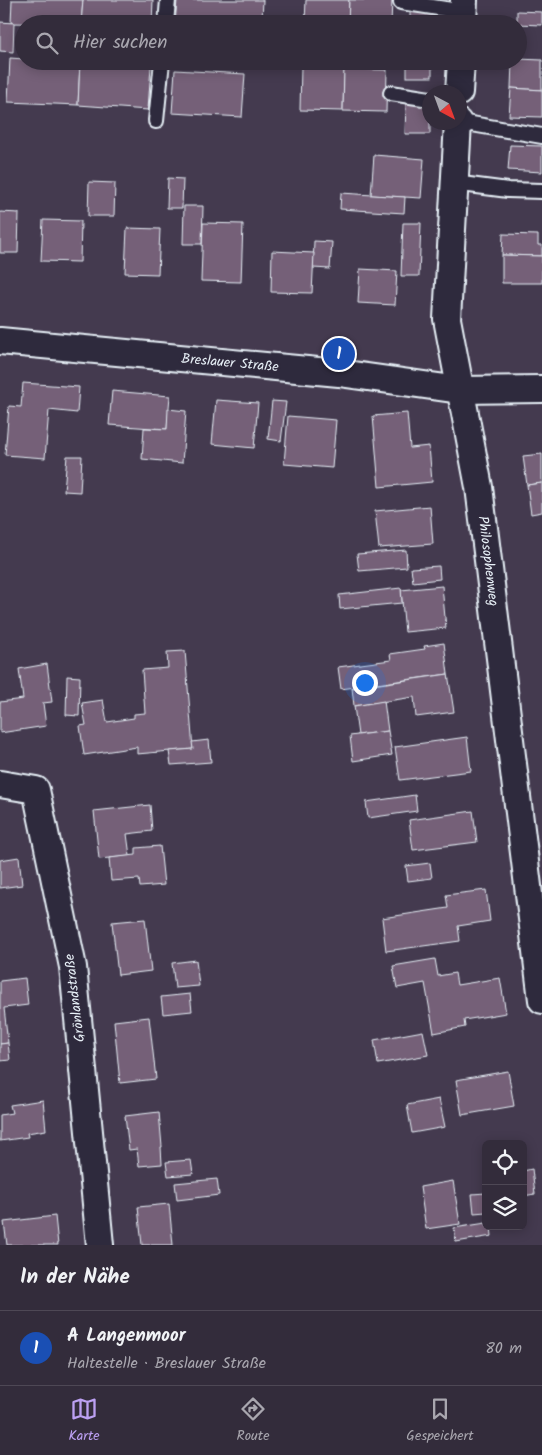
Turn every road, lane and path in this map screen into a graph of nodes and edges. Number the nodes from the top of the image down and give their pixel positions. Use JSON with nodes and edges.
{"nodes":[{"id":1,"x":168,"y":0,"type":"edge"},
{"id":2,"x":401,"y":2,"type":"dead end"},
{"id":3,"x":464,"y":12,"type":"edge"},
{"id":4,"x":167,"y":15,"type":"edge"},
{"id":5,"x":161,"y":70,"type":"edge"},
{"id":6,"x":460,"y":70,"type":"edge"},
{"id":7,"x":459,"y":85,"type":"edge"},
{"id":8,"x":391,"y":93,"type":"dead end"},
{"id":9,"x":422,"y":98,"type":"edge"},
{"id":10,"x":156,"y":121,"type":"dead end"},
{"id":11,"x":467,"y":123,"type":"edge"},
{"id":12,"x":458,"y":130,"type":"edge"},
{"id":13,"x":542,"y":136,"type":"edge"},
{"id":14,"x":454,"y":183,"type":"junction"},
{"id":15,"x":542,"y":191,"type":"edge"},
{"id":16,"x":0,"y":341,"type":"edge"},
{"id":17,"x":542,"y":388,"type":"edge"},
{"id":18,"x":460,"y":390,"type":"junction"},
{"id":19,"x":0,"y":784,"type":"edge"},
{"id":20,"x":542,"y":1000,"type":"edge"},
{"id":21,"x":100,"y":1245,"type":"edge"}],
"edges":[{"from":1,"to":4,"type":"lane"},
{"from":2,"to":3,"type":"lane"},
{"from":5,"to":10,"type":"lane"},
{"from":6,"to":7,"type":"street"},
{"from":8,"to":9,"type":"lane"},
{"from":11,"to":13,"type":"lane"},
{"from":12,"to":14,"type":"street","name":"Philosophenweg"},
{"from":14,"to":15,"type":"lane"},
{"from":14,"to":18,"type":"street","name":"Philosophenweg"},
{"from":16,"to":18,"type":"street","name":"Breslauer Straße"},
{"from":17,"to":18,"type":"street","name":"Breslauer Straße"},
{"from":18,"to":20,"type":"street","name":"Philosophenweg"},
{"from":19,"to":21,"type":"street","name":"Grönlandstraße"}]}
